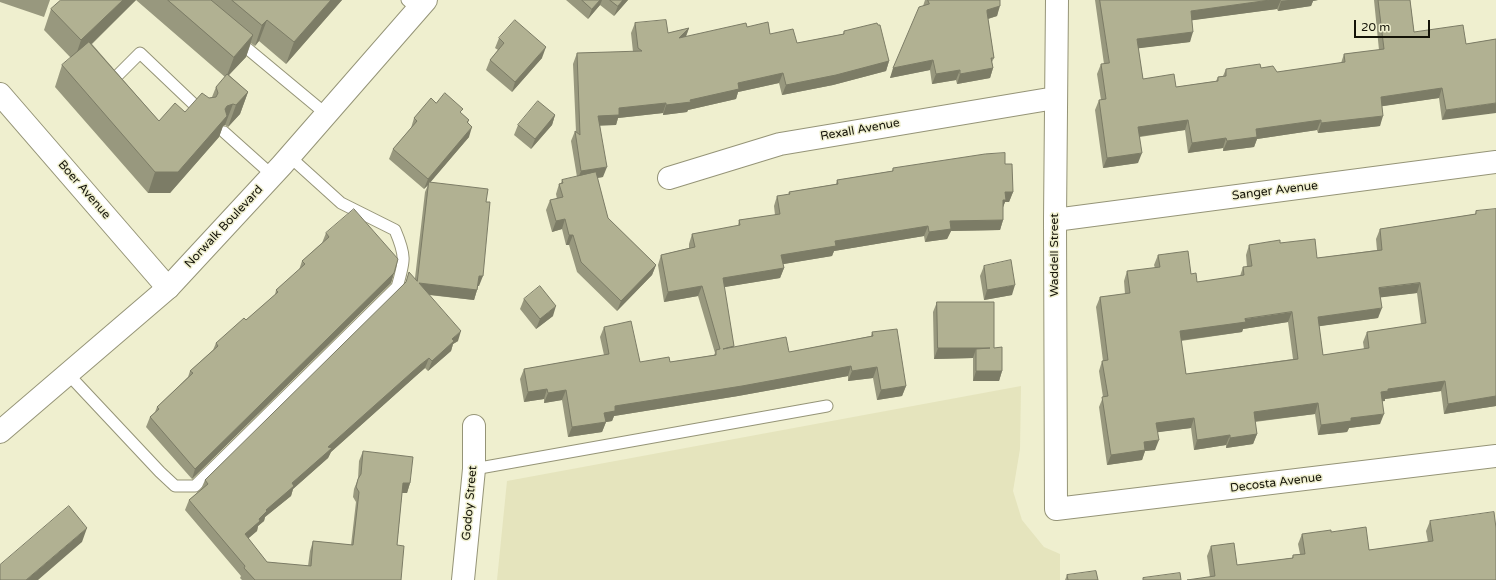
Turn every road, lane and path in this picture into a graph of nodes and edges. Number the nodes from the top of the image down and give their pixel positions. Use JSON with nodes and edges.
{"nodes":[{"id":1,"x":1057,"y":0,"type":"edge"},
{"id":2,"x":417,"y":3,"type":"edge"},
{"id":3,"x":231,"y":36,"type":"edge"},
{"id":4,"x":111,"y":82,"type":"edge"},
{"id":5,"x":0,"y":94,"type":"edge"},
{"id":6,"x":1055,"y":98,"type":"junction"},
{"id":7,"x":203,"y":113,"type":"edge"},
{"id":8,"x":326,"y":114,"type":"junction"},
{"id":9,"x":224,"y":132,"type":"edge"},
{"id":10,"x":289,"y":156,"type":"junction"},
{"id":11,"x":1496,"y":162,"type":"edge"},
{"id":12,"x":272,"y":175,"type":"junction"},
{"id":13,"x":669,"y":178,"type":"dead end"},
{"id":14,"x":1055,"y":220,"type":"junction"},
{"id":15,"x":168,"y":288,"type":"junction"},
{"id":16,"x":68,"y":374,"type":"junction"},
{"id":17,"x":827,"y":406,"type":"dead end"},
{"id":18,"x":474,"y":426,"type":"dead end"},
{"id":19,"x":0,"y":432,"type":"edge"},
{"id":20,"x":1496,"y":456,"type":"edge"},
{"id":21,"x":474,"y":469,"type":"junction"},
{"id":22,"x":1056,"y":510,"type":"joint"},
{"id":23,"x":463,"y":580,"type":"edge"}],
"edges":[{"from":1,"to":6,"type":"street","name":"Waddell Street"},
{"from":2,"to":8,"type":"street","name":"Norwalk Boulevard"},
{"from":3,"to":8,"type":"lane"},
{"from":4,"to":7,"type":"lane"},
{"from":5,"to":15,"type":"street","name":"Boer Avenue"},
{"from":6,"to":13,"type":"street","name":"Rexall Avenue"},
{"from":6,"to":14,"type":"street","name":"Waddell Street"},
{"from":8,"to":10,"type":"street","name":"Norwalk Boulevard"},
{"from":9,"to":12,"type":"lane"},
{"from":10,"to":12,"type":"street","name":"Norwalk Boulevard"},
{"from":10,"to":16,"type":"lane"},
{"from":11,"to":14,"type":"street","name":"Sanger Avenue"},
{"from":12,"to":15,"type":"street","name":"Norwalk Boulevard"},
{"from":14,"to":22,"type":"street","name":"Waddell Street"},
{"from":15,"to":16,"type":"street","name":"Norwalk Boulevard"},
{"from":16,"to":19,"type":"street","name":"Norwalk Boulevard"},
{"from":17,"to":21,"type":"lane"},
{"from":18,"to":21,"type":"street","name":"Godoy Street"},
{"from":20,"to":22,"type":"street","name":"Decosta Avenue"},
{"from":21,"to":23,"type":"street","name":"Godoy Street"}]}
